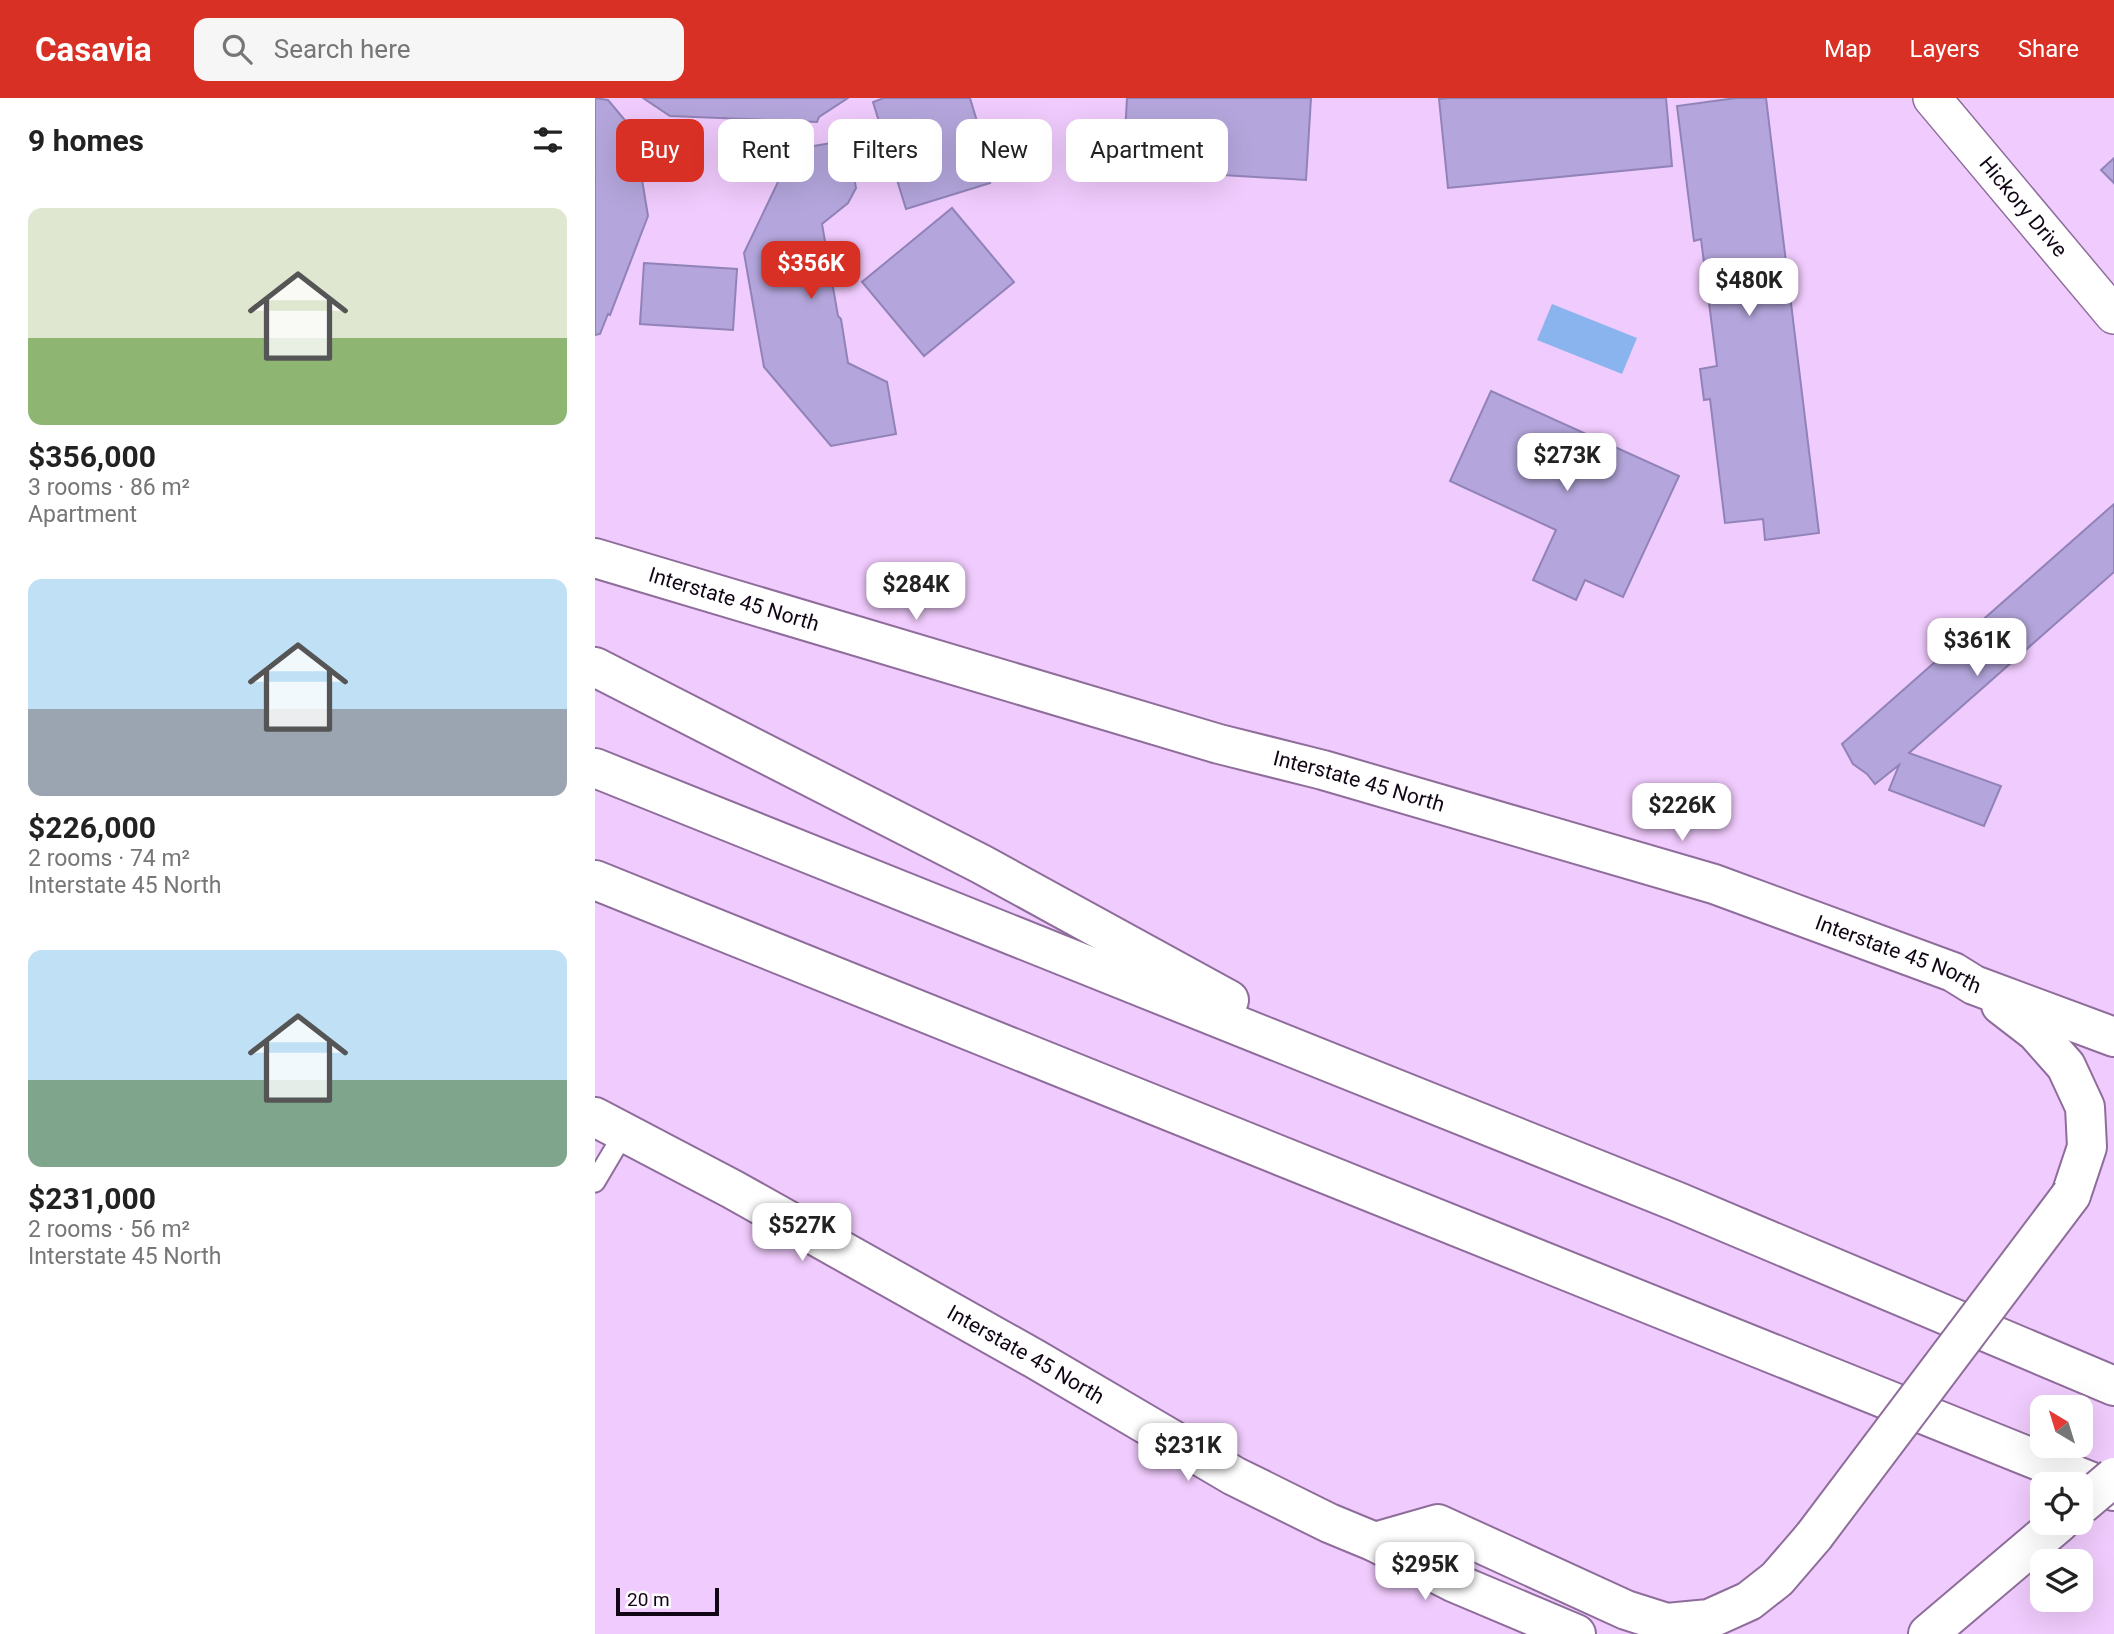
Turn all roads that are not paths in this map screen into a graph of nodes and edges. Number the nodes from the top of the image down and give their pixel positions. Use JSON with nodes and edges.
{"nodes":[{"id":1,"x":1932,"y":98,"type":"edge"},
{"id":2,"x":2114,"y":315,"type":"edge"},
{"id":3,"x":595,"y":558,"type":"edge"},
{"id":4,"x":595,"y":667,"type":"edge"},
{"id":5,"x":595,"y":768,"type":"edge"},
{"id":6,"x":595,"y":880,"type":"edge"},
{"id":7,"x":1974,"y":985,"type":"junction"},
{"id":8,"x":2114,"y":1037,"type":"edge"},
{"id":9,"x":610,"y":1125,"type":"edge"},
{"id":10,"x":595,"y":1182,"type":"edge"},
{"id":11,"x":1678,"y":1202,"type":"junction"},
{"id":12,"x":2114,"y":1386,"type":"edge"},
{"id":13,"x":2114,"y":1477,"type":"edge"},
{"id":14,"x":2114,"y":1491,"type":"edge"},
{"id":15,"x":2093,"y":1495,"type":"edge"},
{"id":16,"x":2045,"y":1535,"type":"edge"},
{"id":17,"x":1375,"y":1542,"type":"junction"},
{"id":18,"x":1503,"y":1604,"type":"junction"},
{"id":19,"x":1531,"y":1634,"type":"edge"},
{"id":20,"x":1576,"y":1634,"type":"edge"},
{"id":21,"x":1928,"y":1634,"type":"edge"}],
"edges":[{"from":1,"to":2,"type":"street","name":"Hickory Drive"},
{"from":3,"to":7,"type":"main road","name":"Interstate 45 North"},
{"from":4,"to":11,"type":"main road"},
{"from":5,"to":11,"type":"main road"},
{"from":6,"to":14,"type":"main road"},
{"from":7,"to":8,"type":"main road","name":"Interstate 45 North"},
{"from":7,"to":17,"type":"main road","bridge":true},
{"from":9,"to":10,"type":"lane"},
{"from":9,"to":17,"type":"main road","name":"Interstate 45 North"},
{"from":11,"to":12,"type":"main road"},
{"from":13,"to":15,"type":"main road","bridge":true},
{"from":16,"to":21,"type":"main road"},
{"from":17,"to":18,"type":"main road","name":"Interstate 45 North"},
{"from":18,"to":19,"type":"main road"},
{"from":18,"to":20,"type":"main road","name":"Interstate 45 North"}]}
